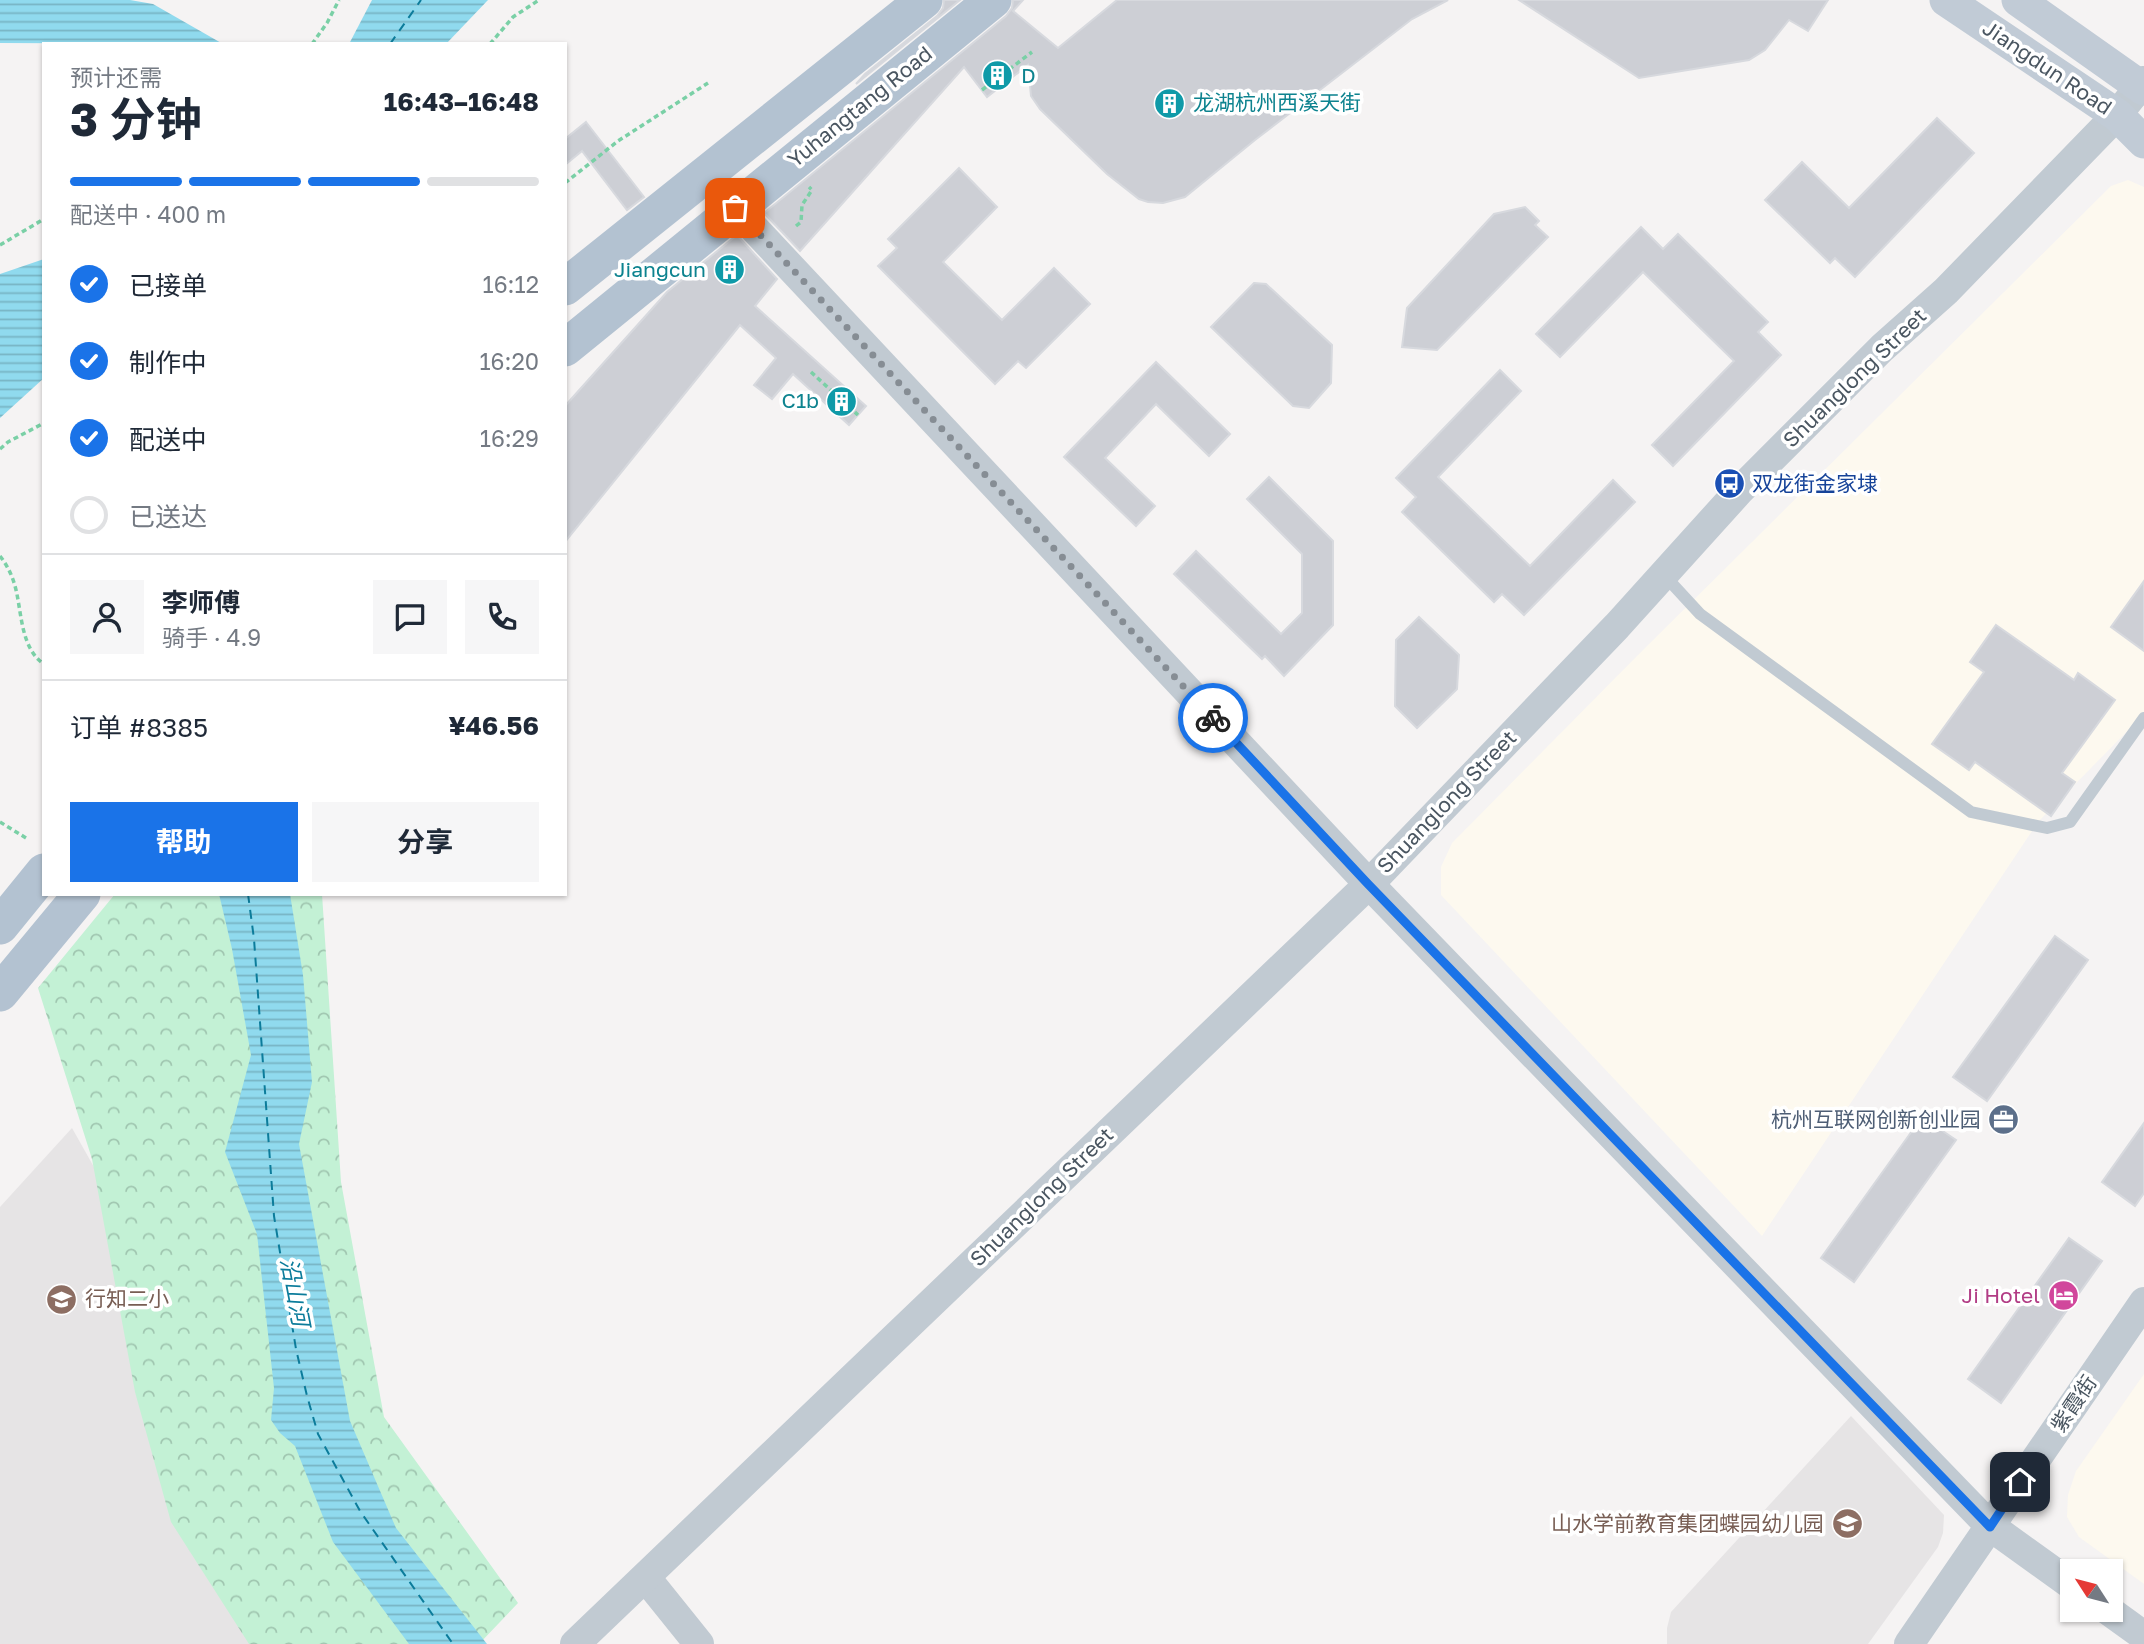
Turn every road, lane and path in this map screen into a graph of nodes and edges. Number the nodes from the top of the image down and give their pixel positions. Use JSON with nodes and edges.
{"nodes":[{"id":1,"x":339,"y":0,"type":"edge"},
{"id":2,"x":539,"y":0,"type":"edge"},
{"id":3,"x":923,"y":0,"type":"edge"},
{"id":4,"x":993,"y":0,"type":"edge"},
{"id":5,"x":1946,"y":0,"type":"edge"},
{"id":6,"x":2018,"y":0,"type":"edge"},
{"id":7,"x":313,"y":42,"type":"edge"},
{"id":8,"x":492,"y":42,"type":"edge"},
{"id":9,"x":1032,"y":52,"type":"dead end"},
{"id":10,"x":708,"y":83,"type":"dead end"},
{"id":11,"x":2143,"y":85,"type":"edge"},
{"id":12,"x":982,"y":90,"type":"dead end"},
{"id":13,"x":2117,"y":115,"type":"junction"},
{"id":14,"x":2144,"y":142,"type":"edge"},
{"id":15,"x":567,"y":181,"type":"edge"},
{"id":16,"x":809,"y":187,"type":"dead end"},
{"id":17,"x":735,"y":208,"type":"junction"},
{"id":18,"x":42,"y":220,"type":"edge"},
{"id":19,"x":796,"y":226,"type":"dead end"},
{"id":20,"x":0,"y":245,"type":"edge"},
{"id":21,"x":567,"y":285,"type":"edge"},
{"id":22,"x":567,"y":346,"type":"edge"},
{"id":23,"x":811,"y":372,"type":"dead end"},
{"id":24,"x":858,"y":415,"type":"dead end"},
{"id":25,"x":42,"y":424,"type":"edge"},
{"id":26,"x":0,"y":449,"type":"edge"},
{"id":27,"x":0,"y":556,"type":"edge"},
{"id":28,"x":1664,"y":574,"type":"junction"},
{"id":29,"x":42,"y":663,"type":"edge"},
{"id":30,"x":2144,"y":718,"type":"edge"},
{"id":31,"x":0,"y":822,"type":"edge"},
{"id":32,"x":26,"y":838,"type":"dead end"},
{"id":33,"x":42,"y":874,"type":"edge"},
{"id":34,"x":1368,"y":884,"type":"junction"},
{"id":35,"x":80,"y":896,"type":"edge"},
{"id":36,"x":0,"y":926,"type":"edge"},
{"id":37,"x":0,"y":993,"type":"edge"},
{"id":38,"x":2144,"y":1302,"type":"edge"},
{"id":39,"x":1990,"y":1527,"type":"junction"},
{"id":40,"x":2060,"y":1577,"type":"edge"},
{"id":41,"x":646,"y":1578,"type":"junction"},
{"id":42,"x":2123,"y":1621,"type":"edge"},
{"id":43,"x":2144,"y":1636,"type":"edge"},
{"id":44,"x":575,"y":1644,"type":"edge"},
{"id":45,"x":699,"y":1644,"type":"edge"},
{"id":46,"x":1909,"y":1644,"type":"edge"}],
"edges":[{"from":1,"to":7,"type":"path"},
{"from":2,"to":8,"type":"path"},
{"from":3,"to":21,"type":"main road","name":"Yuhangtang Road"},
{"from":4,"to":17,"type":"main road","name":"Yuhangtang Road"},
{"from":5,"to":13,"type":"main road","name":"Jiangdun Road"},
{"from":6,"to":11,"type":"main road","name":"Jiangdun Road"},
{"from":9,"to":12,"type":"path"},
{"from":10,"to":15,"type":"path"},
{"from":11,"to":13,"type":"street","name":"Shuanglong Street"},
{"from":13,"to":14,"type":"main road","name":"Jiangdun Road"},
{"from":13,"to":28,"type":"street","name":"Shuanglong Street"},
{"from":16,"to":19,"type":"path"},
{"from":17,"to":22,"type":"main road","name":"Yuhangtang Road"},
{"from":17,"to":34,"type":"street"},
{"from":18,"to":20,"type":"path"},
{"from":23,"to":24,"type":"path"},
{"from":25,"to":26,"type":"path"},
{"from":27,"to":29,"type":"path"},
{"from":28,"to":30,"type":"lane"},
{"from":28,"to":34,"type":"street","name":"Shuanglong Street"},
{"from":31,"to":32,"type":"path"},
{"from":33,"to":36,"type":"main road"},
{"from":34,"to":39,"type":"street"},
{"from":34,"to":41,"type":"street","name":"Shuanglong Street"},
{"from":35,"to":37,"type":"main road"},
{"from":38,"to":39,"type":"street","name":"紫霞街"},
{"from":39,"to":40,"type":"street"},
{"from":39,"to":46,"type":"street","name":"紫霞街"},
{"from":41,"to":44,"type":"street","name":"Shuanglong Street"},
{"from":41,"to":45,"type":"street"},
{"from":42,"to":43,"type":"street"}]}
